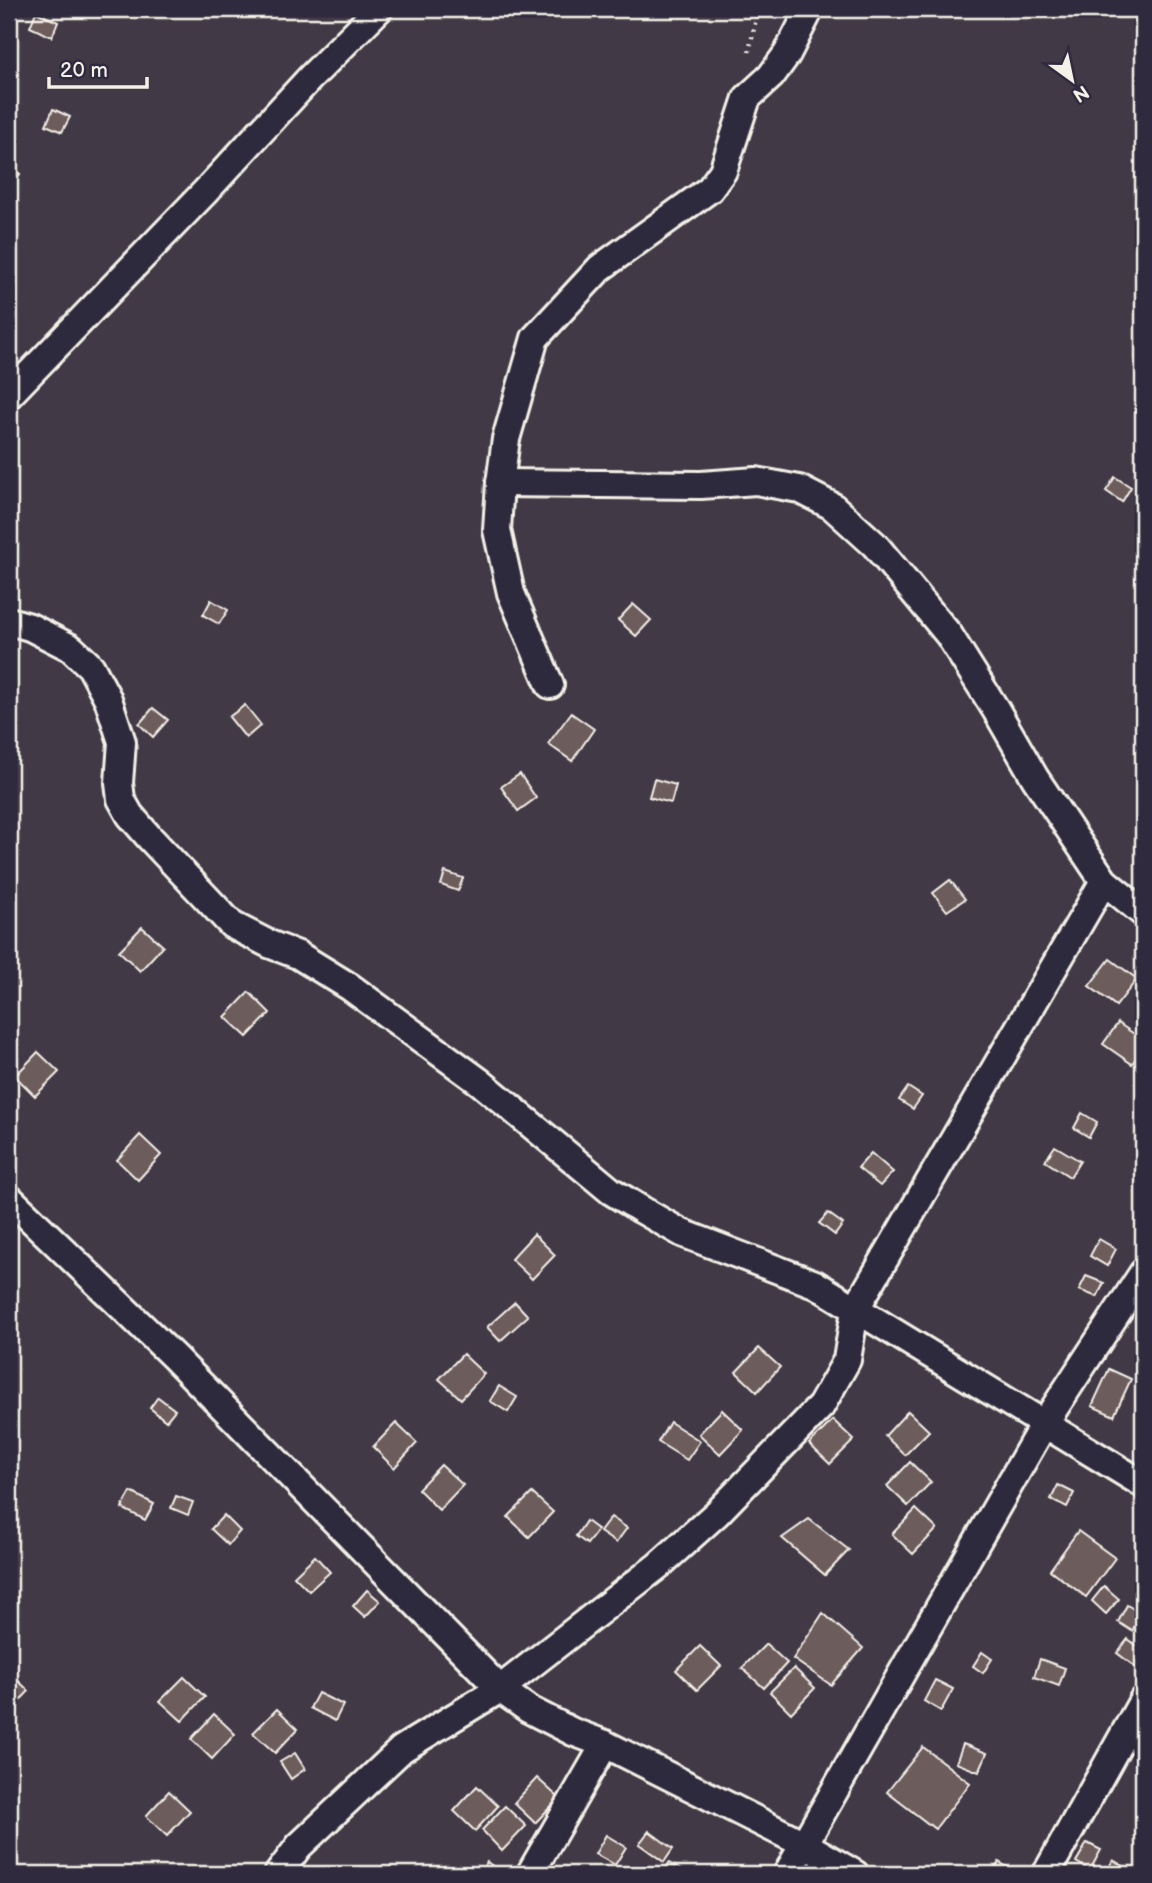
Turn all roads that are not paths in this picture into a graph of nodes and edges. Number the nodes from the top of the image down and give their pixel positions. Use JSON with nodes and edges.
{"nodes":[{"id":1,"x":379,"y":9,"type":"edge"},
{"id":2,"x":810,"y":9,"type":"edge"},
{"id":3,"x":9,"y":395,"type":"edge"},
{"id":4,"x":500,"y":483,"type":"junction"},
{"id":5,"x":9,"y":621,"type":"edge"},
{"id":6,"x":550,"y":685,"type":"dead end"},
{"id":7,"x":1104,"y":881,"type":"junction"},
{"id":8,"x":1143,"y":913,"type":"edge"},
{"id":9,"x":9,"y":1198,"type":"edge"},
{"id":10,"x":1143,"y":1273,"type":"edge"},
{"id":11,"x":855,"y":1310,"type":"junction"},
{"id":12,"x":1044,"y":1424,"type":"junction"},
{"id":13,"x":1143,"y":1484,"type":"edge"},
{"id":14,"x":500,"y":1689,"type":"junction"},
{"id":15,"x":1143,"y":1700,"type":"edge"},
{"id":16,"x":605,"y":1744,"type":"junction"},
{"id":17,"x":804,"y":1843,"type":"junction"},
{"id":18,"x":278,"y":1874,"type":"edge"},
{"id":19,"x":530,"y":1874,"type":"edge"},
{"id":20,"x":787,"y":1874,"type":"edge"},
{"id":21,"x":855,"y":1874,"type":"edge"},
{"id":22,"x":1046,"y":1874,"type":"edge"}],
"edges":[{"from":1,"to":3,"type":"street"},
{"from":2,"to":4,"type":"street"},
{"from":4,"to":6,"type":"street"},
{"from":4,"to":7,"type":"street"},
{"from":5,"to":11,"type":"street"},
{"from":7,"to":8,"type":"street"},
{"from":7,"to":11,"type":"street"},
{"from":9,"to":14,"type":"street"},
{"from":10,"to":12,"type":"street"},
{"from":11,"to":12,"type":"street"},
{"from":11,"to":14,"type":"street"},
{"from":12,"to":13,"type":"street"},
{"from":12,"to":17,"type":"street"},
{"from":14,"to":16,"type":"street"},
{"from":14,"to":18,"type":"street"},
{"from":15,"to":22,"type":"street"},
{"from":16,"to":17,"type":"street"},
{"from":16,"to":19,"type":"street"},
{"from":17,"to":20,"type":"street"},
{"from":17,"to":21,"type":"street"}]}
